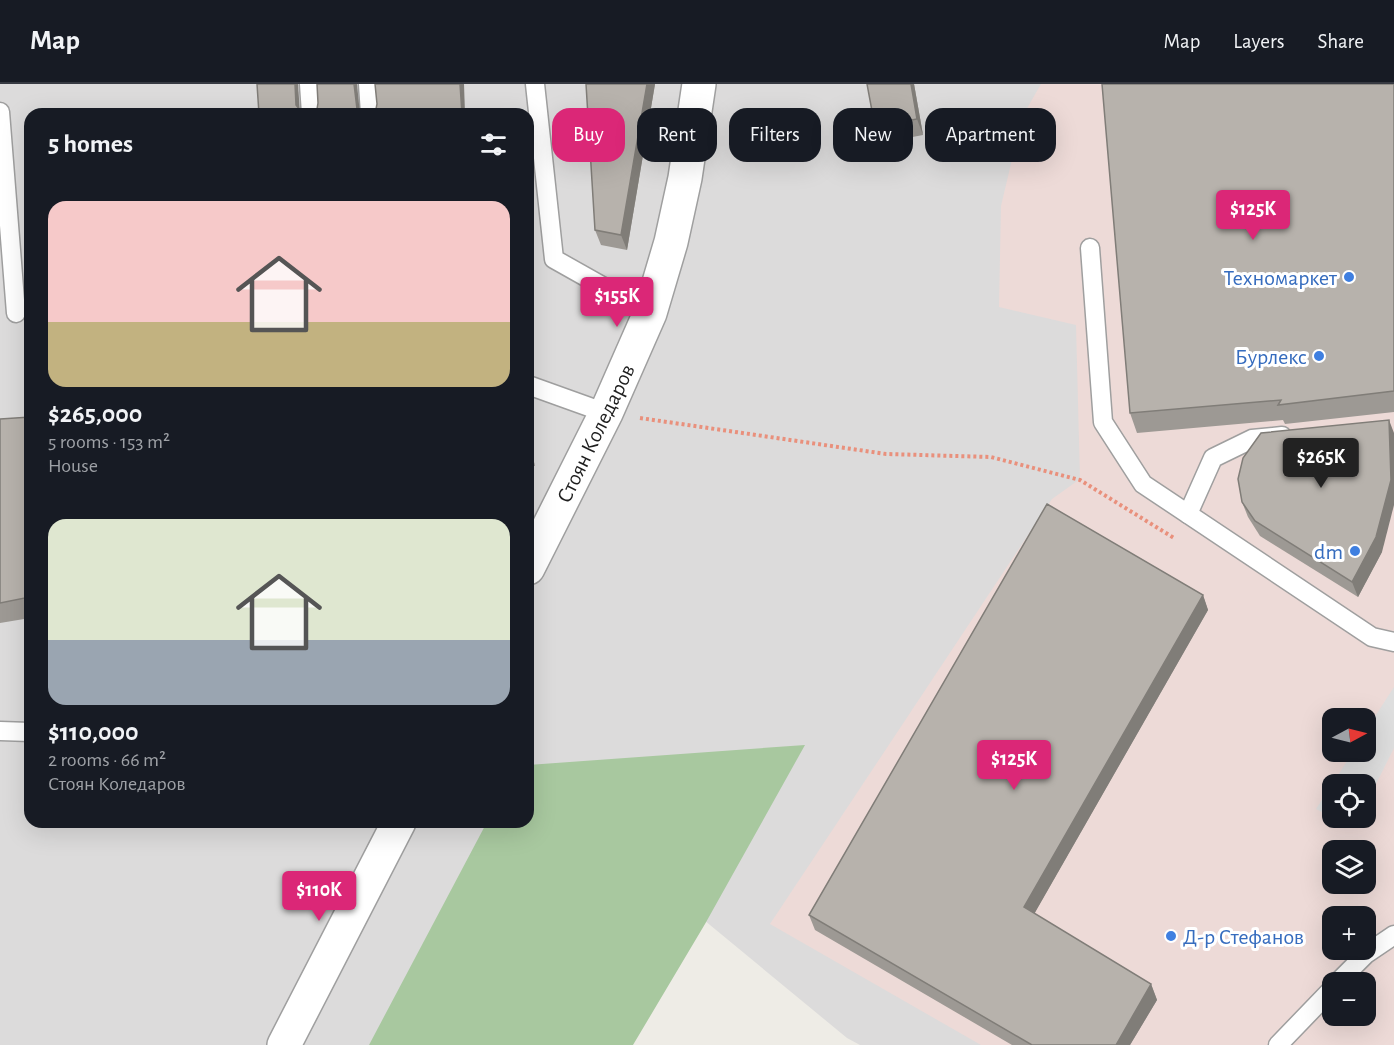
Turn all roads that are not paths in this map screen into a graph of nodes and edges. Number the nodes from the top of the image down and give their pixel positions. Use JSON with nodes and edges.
{"nodes":[{"id":1,"x":309,"y":84,"type":"edge"},
{"id":2,"x":368,"y":84,"type":"edge"},
{"id":3,"x":535,"y":84,"type":"edge"},
{"id":4,"x":699,"y":84,"type":"edge"},
{"id":5,"x":311,"y":108,"type":"edge"},
{"id":6,"x":370,"y":108,"type":"edge"},
{"id":7,"x":0,"y":112,"type":"edge"},
{"id":8,"x":1090,"y":248,"type":"dead end"},
{"id":9,"x":16,"y":313,"type":"dead end"},
{"id":10,"x":650,"y":313,"type":"junction"},
{"id":11,"x":534,"y":386,"type":"edge"},
{"id":12,"x":606,"y":413,"type":"junction"},
{"id":13,"x":1300,"y":434,"type":"edge"},
{"id":14,"x":1188,"y":514,"type":"junction"},
{"id":15,"x":534,"y":556,"type":"edge"},
{"id":16,"x":1394,"y":642,"type":"edge"},
{"id":17,"x":0,"y":730,"type":"edge"},
{"id":18,"x":24,"y":732,"type":"edge"},
{"id":19,"x":396,"y":828,"type":"edge"},
{"id":20,"x":1394,"y":935,"type":"edge"},
{"id":21,"x":1348,"y":972,"type":"edge"},
{"id":22,"x":1322,"y":999,"type":"edge"},
{"id":23,"x":284,"y":1045,"type":"edge"},
{"id":24,"x":1278,"y":1045,"type":"edge"}],
"edges":[{"from":1,"to":5,"type":"lane"},
{"from":2,"to":6,"type":"lane"},
{"from":3,"to":10,"type":"lane"},
{"from":4,"to":10,"type":"street","name":"Стоян Коледаров"},
{"from":7,"to":9,"type":"lane"},
{"from":8,"to":14,"type":"lane"},
{"from":10,"to":12,"type":"street","name":"Стоян Коледаров"},
{"from":11,"to":12,"type":"lane"},
{"from":12,"to":15,"type":"street","name":"Стоян Коледаров"},
{"from":13,"to":14,"type":"lane"},
{"from":14,"to":16,"type":"lane"},
{"from":17,"to":18,"type":"lane"},
{"from":19,"to":23,"type":"street"},
{"from":20,"to":21,"type":"lane"},
{"from":22,"to":24,"type":"lane"}]}
